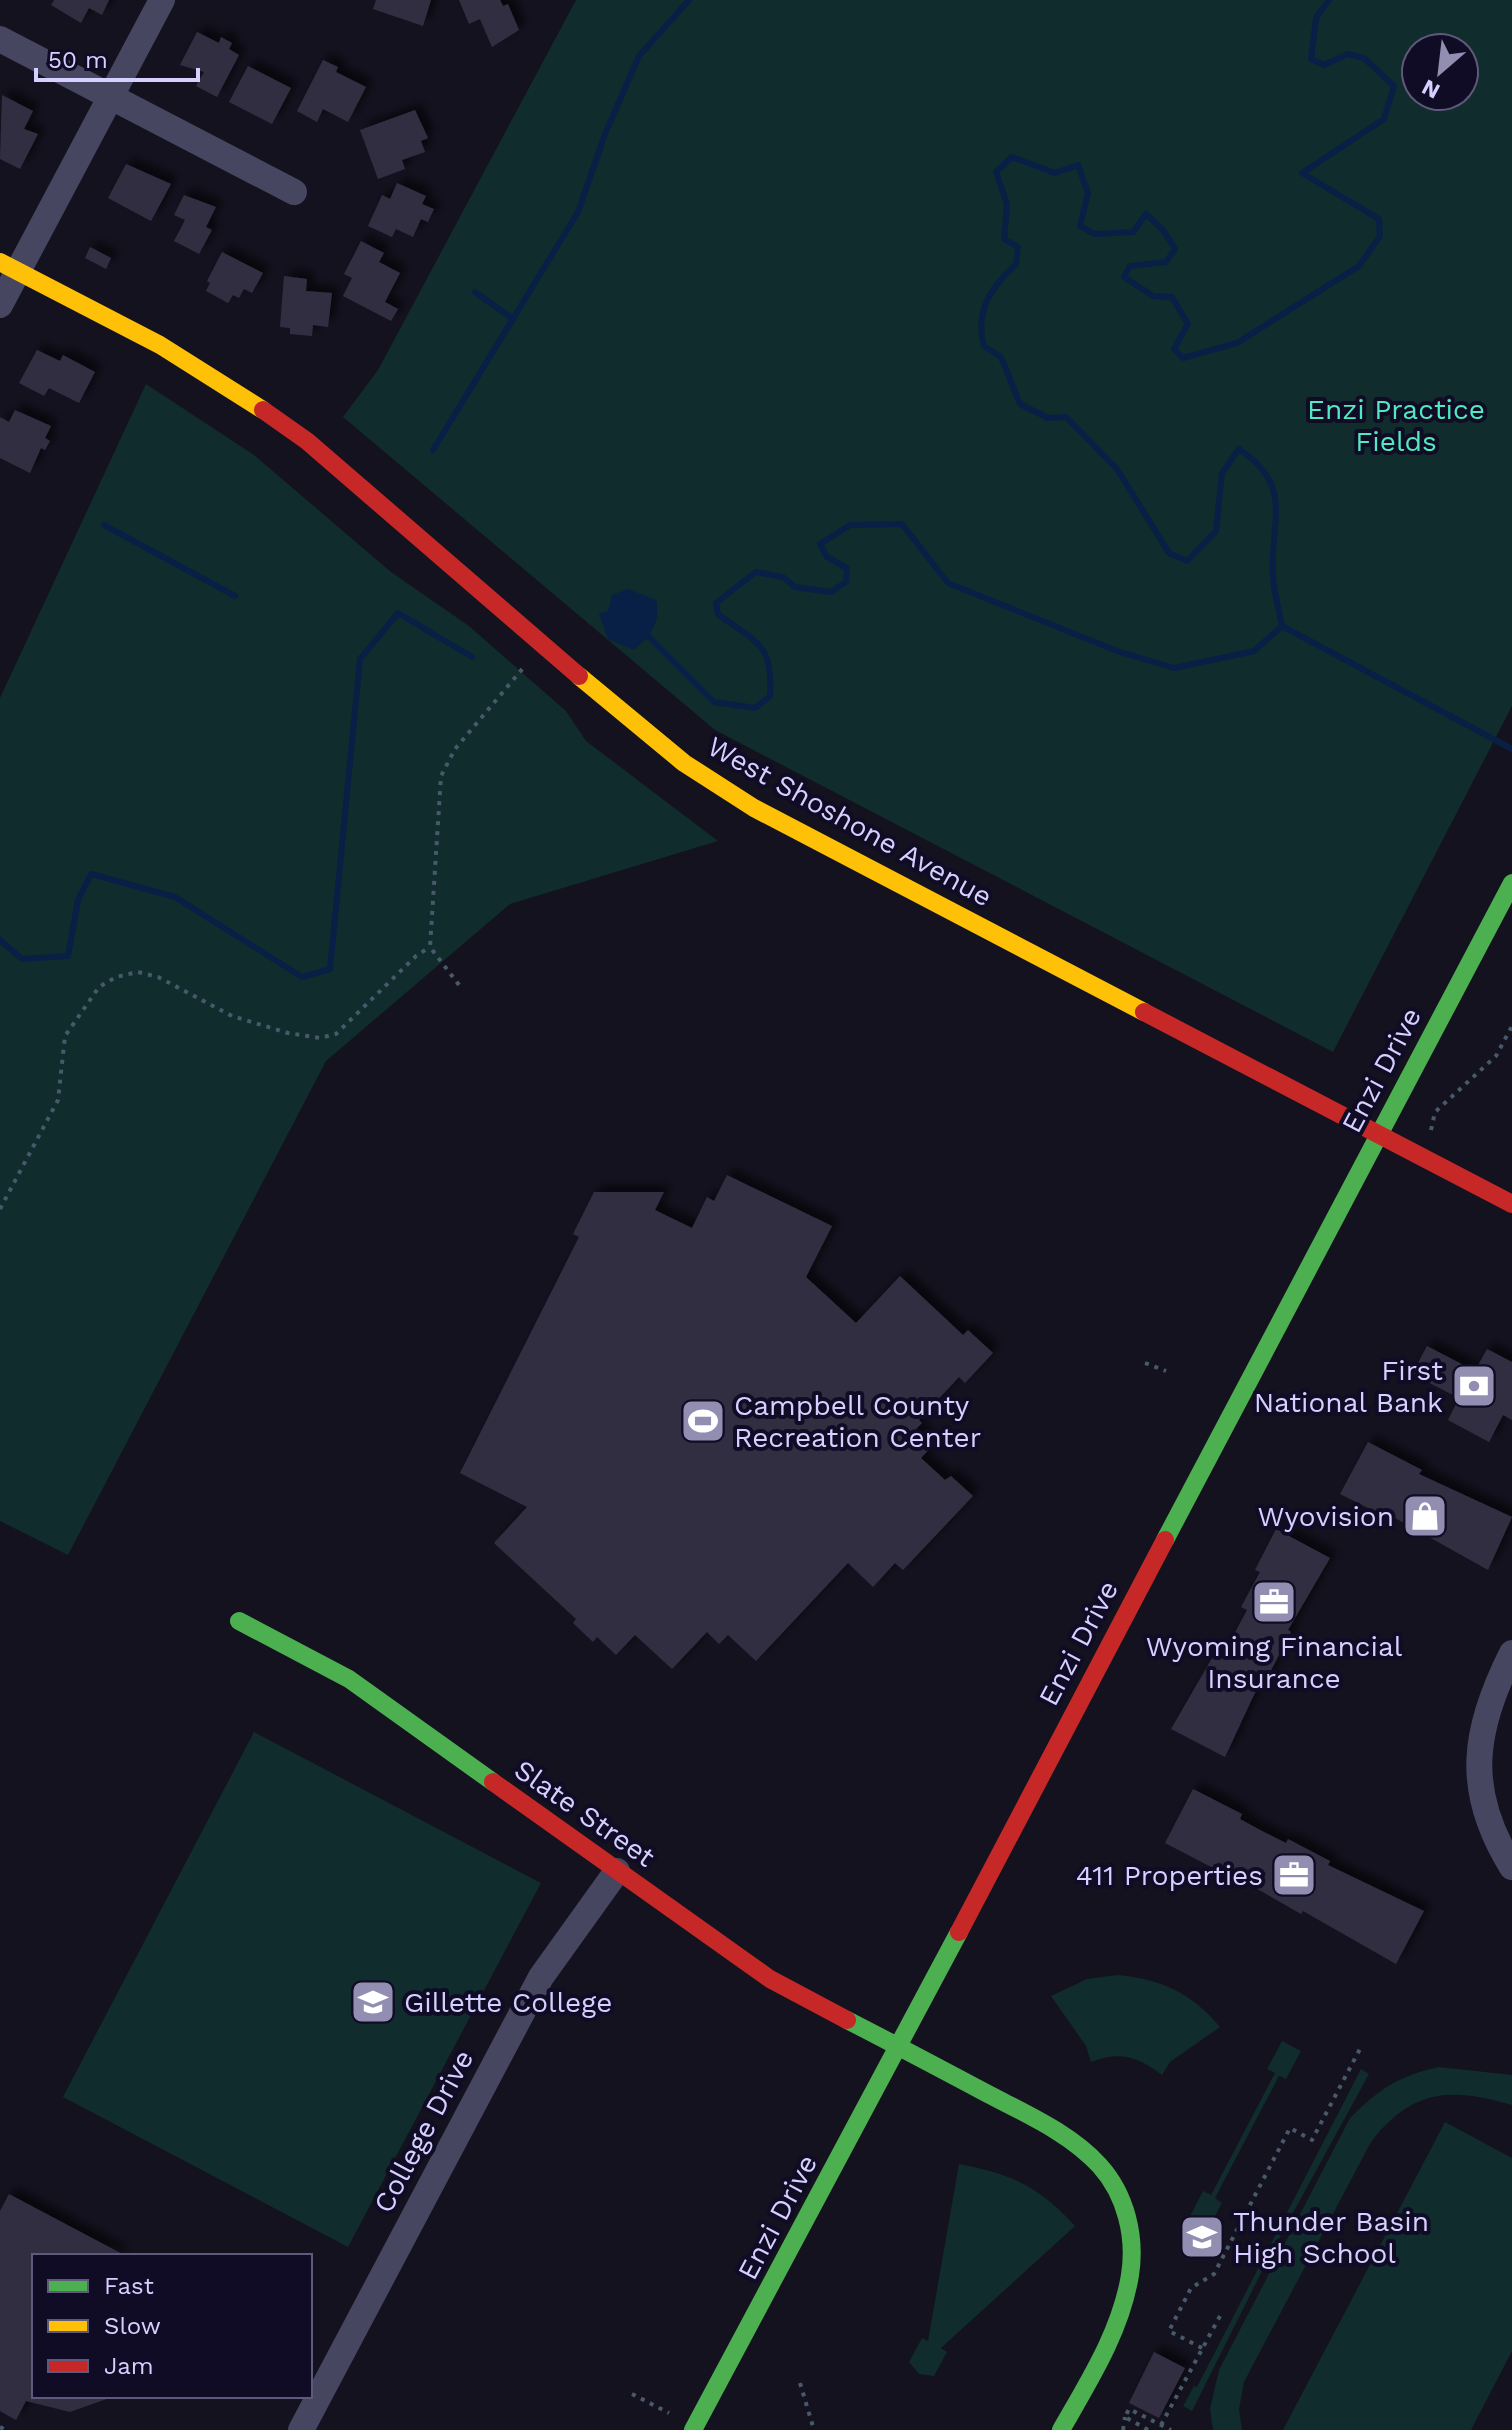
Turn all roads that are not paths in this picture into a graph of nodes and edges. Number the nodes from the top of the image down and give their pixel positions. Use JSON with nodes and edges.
{"nodes":[{"id":1,"x":162,"y":0,"type":"edge"},
{"id":2,"x":0,"y":39,"type":"edge"},
{"id":3,"x":111,"y":97,"type":"junction"},
{"id":4,"x":294,"y":192,"type":"dead end"},
{"id":5,"x":9,"y":267,"type":"edge"},
{"id":6,"x":0,"y":305,"type":"edge"},
{"id":7,"x":1512,"y":883,"type":"edge"},
{"id":8,"x":1379,"y":1133,"type":"junction"},
{"id":9,"x":1512,"y":1204,"type":"edge"},
{"id":10,"x":239,"y":1621,"type":"dead end"},
{"id":11,"x":1512,"y":1653,"type":"edge"},
{"id":12,"x":1512,"y":1867,"type":"edge"},
{"id":13,"x":617,"y":1871,"type":"junction"},
{"id":14,"x":900,"y":2048,"type":"junction"},
{"id":15,"x":301,"y":2430,"type":"edge"},
{"id":16,"x":693,"y":2430,"type":"edge"},
{"id":17,"x":1061,"y":2430,"type":"edge"}],
"edges":[{"from":1,"to":3,"type":"street"},
{"from":2,"to":3,"type":"street"},
{"from":3,"to":4,"type":"street"},
{"from":3,"to":5,"type":"street"},
{"from":5,"to":6,"type":"street"},
{"from":5,"to":8,"type":"street","name":"West Shoshone Avenue"},
{"from":7,"to":8,"type":"street","name":"Enzi Drive"},
{"from":8,"to":9,"type":"street","name":"West Shoshone Avenue"},
{"from":8,"to":14,"type":"street","name":"Enzi Drive"},
{"from":10,"to":13,"type":"street","name":"Slate Street"},
{"from":11,"to":12,"type":"street"},
{"from":13,"to":14,"type":"street","name":"Slate Street"},
{"from":13,"to":15,"type":"street","name":"College Drive"},
{"from":14,"to":16,"type":"street","name":"Enzi Drive"},
{"from":14,"to":17,"type":"street","name":"Slate Street"}]}
